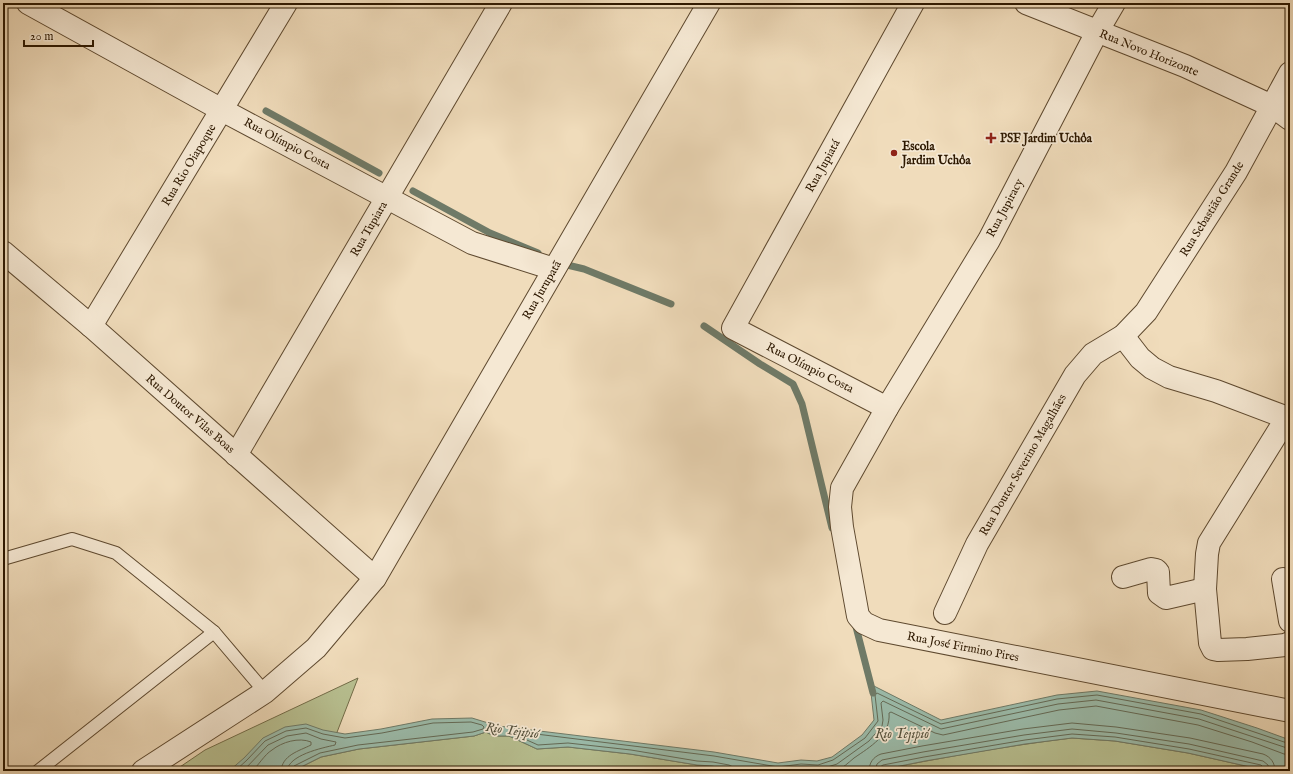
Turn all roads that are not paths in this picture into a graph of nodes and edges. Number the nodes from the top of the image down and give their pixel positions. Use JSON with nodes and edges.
{"nodes":[{"id":1,"x":28,"y":3,"type":"edge"},
{"id":2,"x":286,"y":3,"type":"edge"},
{"id":3,"x":501,"y":3,"type":"edge"},
{"id":4,"x":709,"y":3,"type":"edge"},
{"id":5,"x":913,"y":3,"type":"edge"},
{"id":6,"x":1026,"y":3,"type":"edge"},
{"id":7,"x":1114,"y":3,"type":"edge"},
{"id":8,"x":1097,"y":32,"type":"junction"},
{"id":9,"x":1290,"y":74,"type":"edge"},
{"id":10,"x":1272,"y":106,"type":"junction"},
{"id":11,"x":222,"y":110,"type":"junction"},
{"id":12,"x":1290,"y":119,"type":"edge"},
{"id":13,"x":387,"y":197,"type":"junction"},
{"id":14,"x":3,"y":252,"type":"edge"},
{"id":15,"x":554,"y":268,"type":"junction"},
{"id":16,"x":91,"y":326,"type":"junction"},
{"id":17,"x":733,"y":328,"type":"joint"},
{"id":18,"x":1123,"y":336,"type":"junction"},
{"id":19,"x":887,"y":408,"type":"junction"},
{"id":20,"x":1288,"y":418,"type":"edge"},
{"id":21,"x":236,"y":455,"type":"junction"},
{"id":22,"x":3,"y":559,"type":"edge"},
{"id":23,"x":1123,"y":577,"type":"dead end"},
{"id":24,"x":375,"y":578,"type":"junction"},
{"id":25,"x":1283,"y":579,"type":"dead end"},
{"id":26,"x":1205,"y":590,"type":"junction"},
{"id":27,"x":945,"y":613,"type":"dead end"},
{"id":28,"x":1290,"y":620,"type":"edge"},
{"id":29,"x":214,"y":632,"type":"junction"},
{"id":30,"x":1290,"y":643,"type":"edge"},
{"id":31,"x":265,"y":692,"type":"junction"},
{"id":32,"x":1290,"y":711,"type":"edge"},
{"id":33,"x":38,"y":771,"type":"edge"},
{"id":34,"x":143,"y":771,"type":"edge"}],
"edges":[{"from":1,"to":11,"type":"street","name":"Rua Olímpio Costa"},
{"from":2,"to":11,"type":"street","name":"Rua Rio Oiapoque"},
{"from":3,"to":13,"type":"street","name":"Rua Tupiara"},
{"from":4,"to":15,"type":"street","name":"Rua Jurupatã"},
{"from":5,"to":17,"type":"street","name":"Rua Jupiatá"},
{"from":6,"to":8,"type":"street","name":"Rua Novo Horizonte"},
{"from":7,"to":8,"type":"street","name":"Rua Jupiracy"},
{"from":8,"to":10,"type":"street","name":"Rua Novo Horizonte"},
{"from":8,"to":19,"type":"street","name":"Rua Jupiracy"},
{"from":9,"to":10,"type":"street","name":"Rua Sebastião Grande"},
{"from":10,"to":12,"type":"street","name":"Rua Novo Horizonte"},
{"from":10,"to":18,"type":"street","name":"Rua Sebastião Grande"},
{"from":11,"to":13,"type":"street","name":"Rua Olímpio Costa"},
{"from":11,"to":16,"type":"street","name":"Rua Rio Oiapoque"},
{"from":13,"to":15,"type":"street","name":"Rua Olímpio Costa"},
{"from":13,"to":21,"type":"street","name":"Rua Tupiara"},
{"from":14,"to":16,"type":"street","name":"Rua Doutor Vilas Boas"},
{"from":15,"to":24,"type":"street","name":"Rua Jurupatã"},
{"from":16,"to":21,"type":"street","name":"Rua Doutor Vilas Boas"},
{"from":17,"to":19,"type":"street","name":"Rua Olímpio Costa"},
{"from":18,"to":20,"type":"street"},
{"from":18,"to":27,"type":"street","name":"Rua Doutor Severino Magalhães"},
{"from":19,"to":32,"type":"street","name":"Rua José Firmino Pires"},
{"from":20,"to":26,"type":"street"},
{"from":21,"to":24,"type":"street","name":"Rua Doutor Vilas Boas"},
{"from":22,"to":29,"type":"lane"},
{"from":23,"to":26,"type":"street"},
{"from":24,"to":31,"type":"street","name":"Rua Jurupatã"},
{"from":25,"to":28,"type":"street"},
{"from":26,"to":30,"type":"street"},
{"from":29,"to":31,"type":"lane"},
{"from":29,"to":33,"type":"lane"},
{"from":31,"to":34,"type":"street","name":"Rua Jurupatã"}]}
